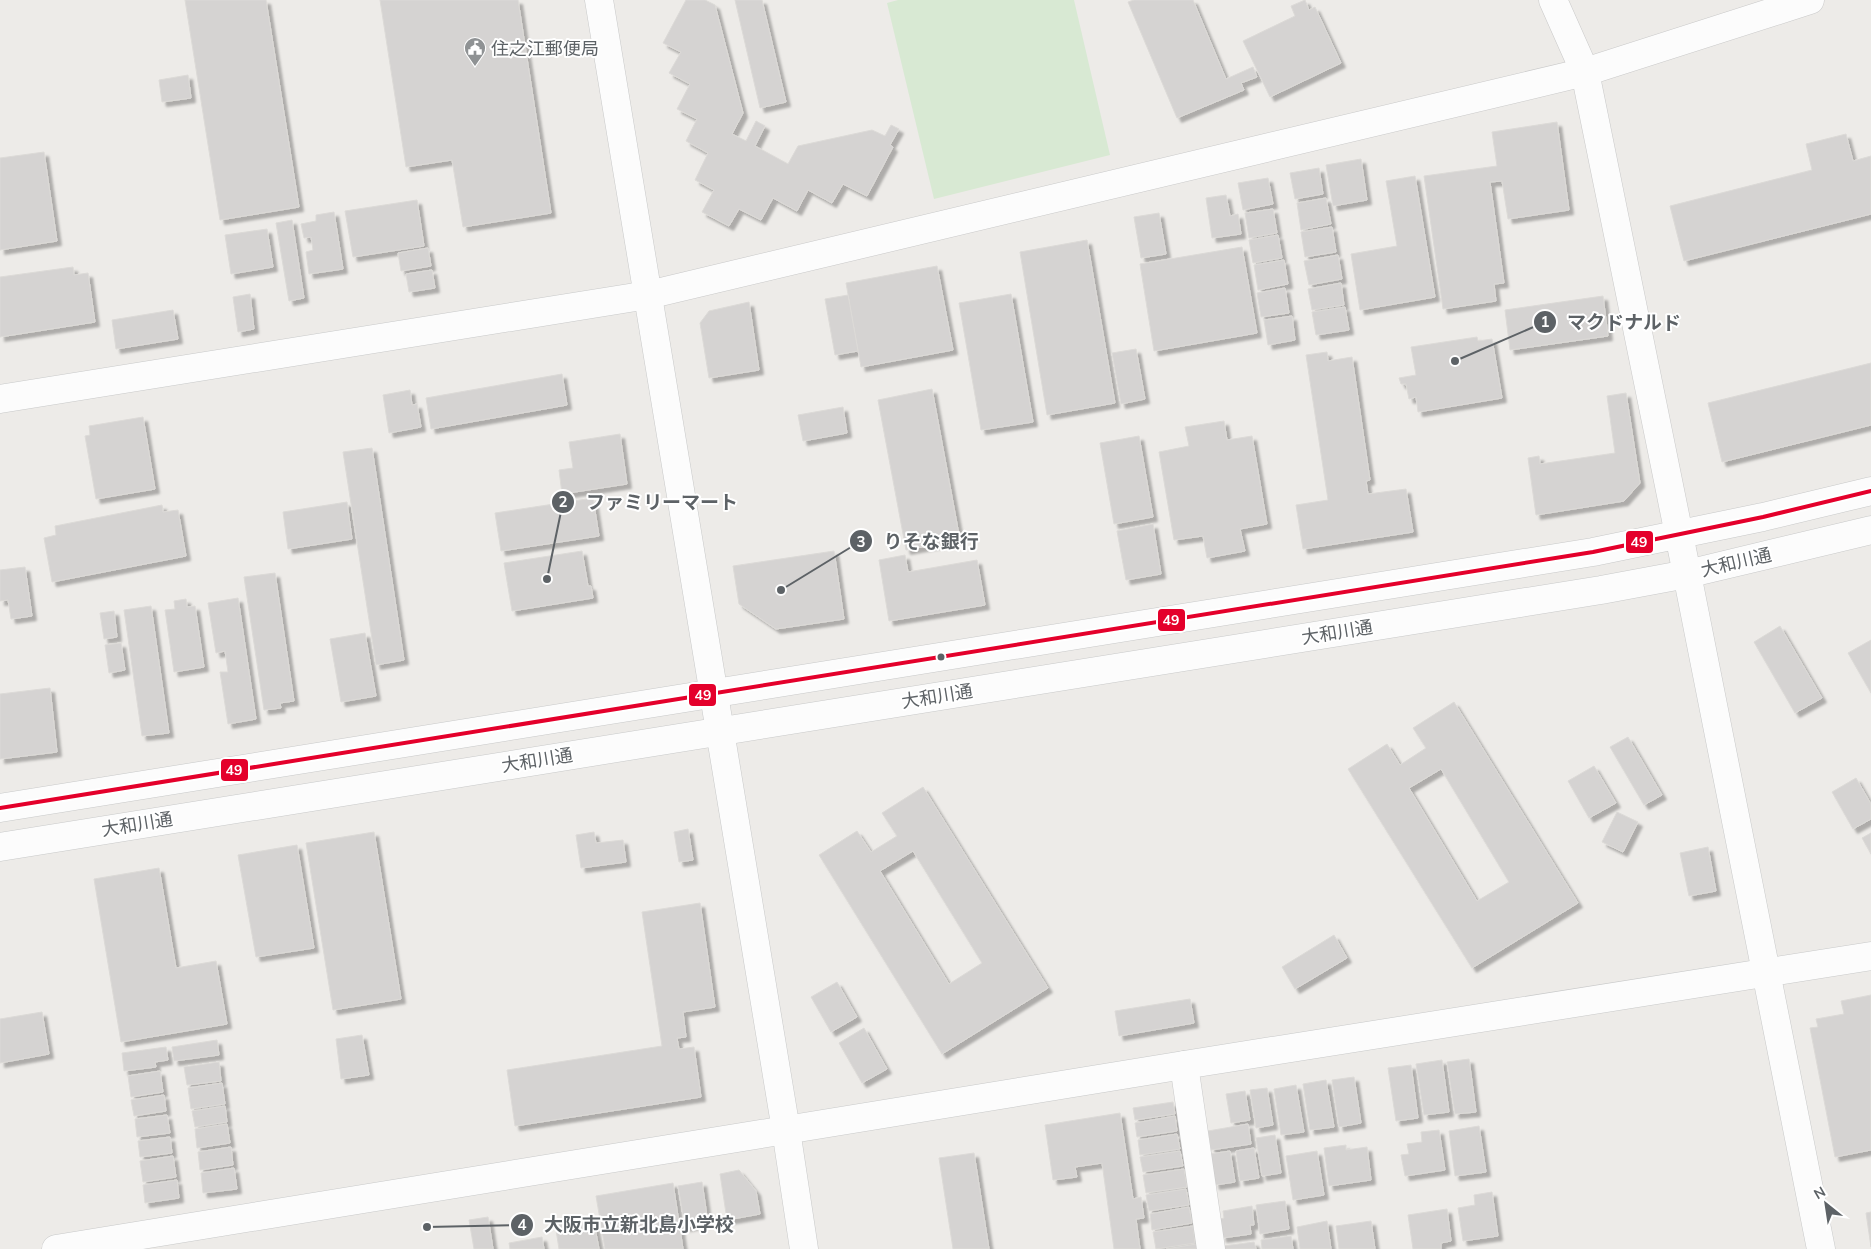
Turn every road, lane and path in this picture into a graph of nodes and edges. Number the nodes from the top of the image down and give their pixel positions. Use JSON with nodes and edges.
{"nodes":[{"id":1,"x":599,"y":0,"type":"edge"},
{"id":2,"x":1553,"y":0,"type":"edge"},
{"id":3,"x":1810,"y":0,"type":"edge"},
{"id":4,"x":1585,"y":72,"type":"junction"},
{"id":5,"x":648,"y":295,"type":"junction"},
{"id":6,"x":0,"y":399,"type":"edge"},
{"id":7,"x":1871,"y":491,"type":"edge"},
{"id":8,"x":1871,"y":530,"type":"edge"},
{"id":9,"x":1679,"y":535,"type":"junction"},
{"id":10,"x":1687,"y":574,"type":"junction"},
{"id":11,"x":714,"y":694,"type":"junction"},
{"id":12,"x":720,"y":731,"type":"junction"},
{"id":13,"x":0,"y":808,"type":"edge"},
{"id":14,"x":0,"y":846,"type":"edge"},
{"id":15,"x":1871,"y":956,"type":"edge"},
{"id":16,"x":1767,"y":973,"type":"junction"},
{"id":17,"x":1184,"y":1065,"type":"junction"},
{"id":18,"x":786,"y":1130,"type":"junction"},
{"id":19,"x":56,"y":1249,"type":"edge"},
{"id":20,"x":804,"y":1249,"type":"edge"},
{"id":21,"x":1211,"y":1249,"type":"edge"},
{"id":22,"x":1821,"y":1249,"type":"edge"}],
"edges":[{"from":1,"to":5,"type":"street"},
{"from":2,"to":4,"type":"street"},
{"from":3,"to":4,"type":"street"},
{"from":4,"to":5,"type":"street"},
{"from":4,"to":9,"type":"street"},
{"from":5,"to":6,"type":"street"},
{"from":5,"to":11,"type":"street"},
{"from":7,"to":9,"type":"street"},
{"from":8,"to":10,"type":"street","name":"大和川通"},
{"from":9,"to":10,"type":"street"},
{"from":9,"to":11,"type":"street"},
{"from":10,"to":12,"type":"street","name":"大和川通"},
{"from":10,"to":16,"type":"street"},
{"from":11,"to":12,"type":"street"},
{"from":11,"to":13,"type":"street"},
{"from":12,"to":14,"type":"street","name":"大和川通"},
{"from":12,"to":18,"type":"street"},
{"from":15,"to":16,"type":"street"},
{"from":16,"to":17,"type":"street"},
{"from":16,"to":22,"type":"street"},
{"from":17,"to":18,"type":"street"},
{"from":17,"to":21,"type":"street"},
{"from":18,"to":19,"type":"street"},
{"from":18,"to":20,"type":"street"}]}
